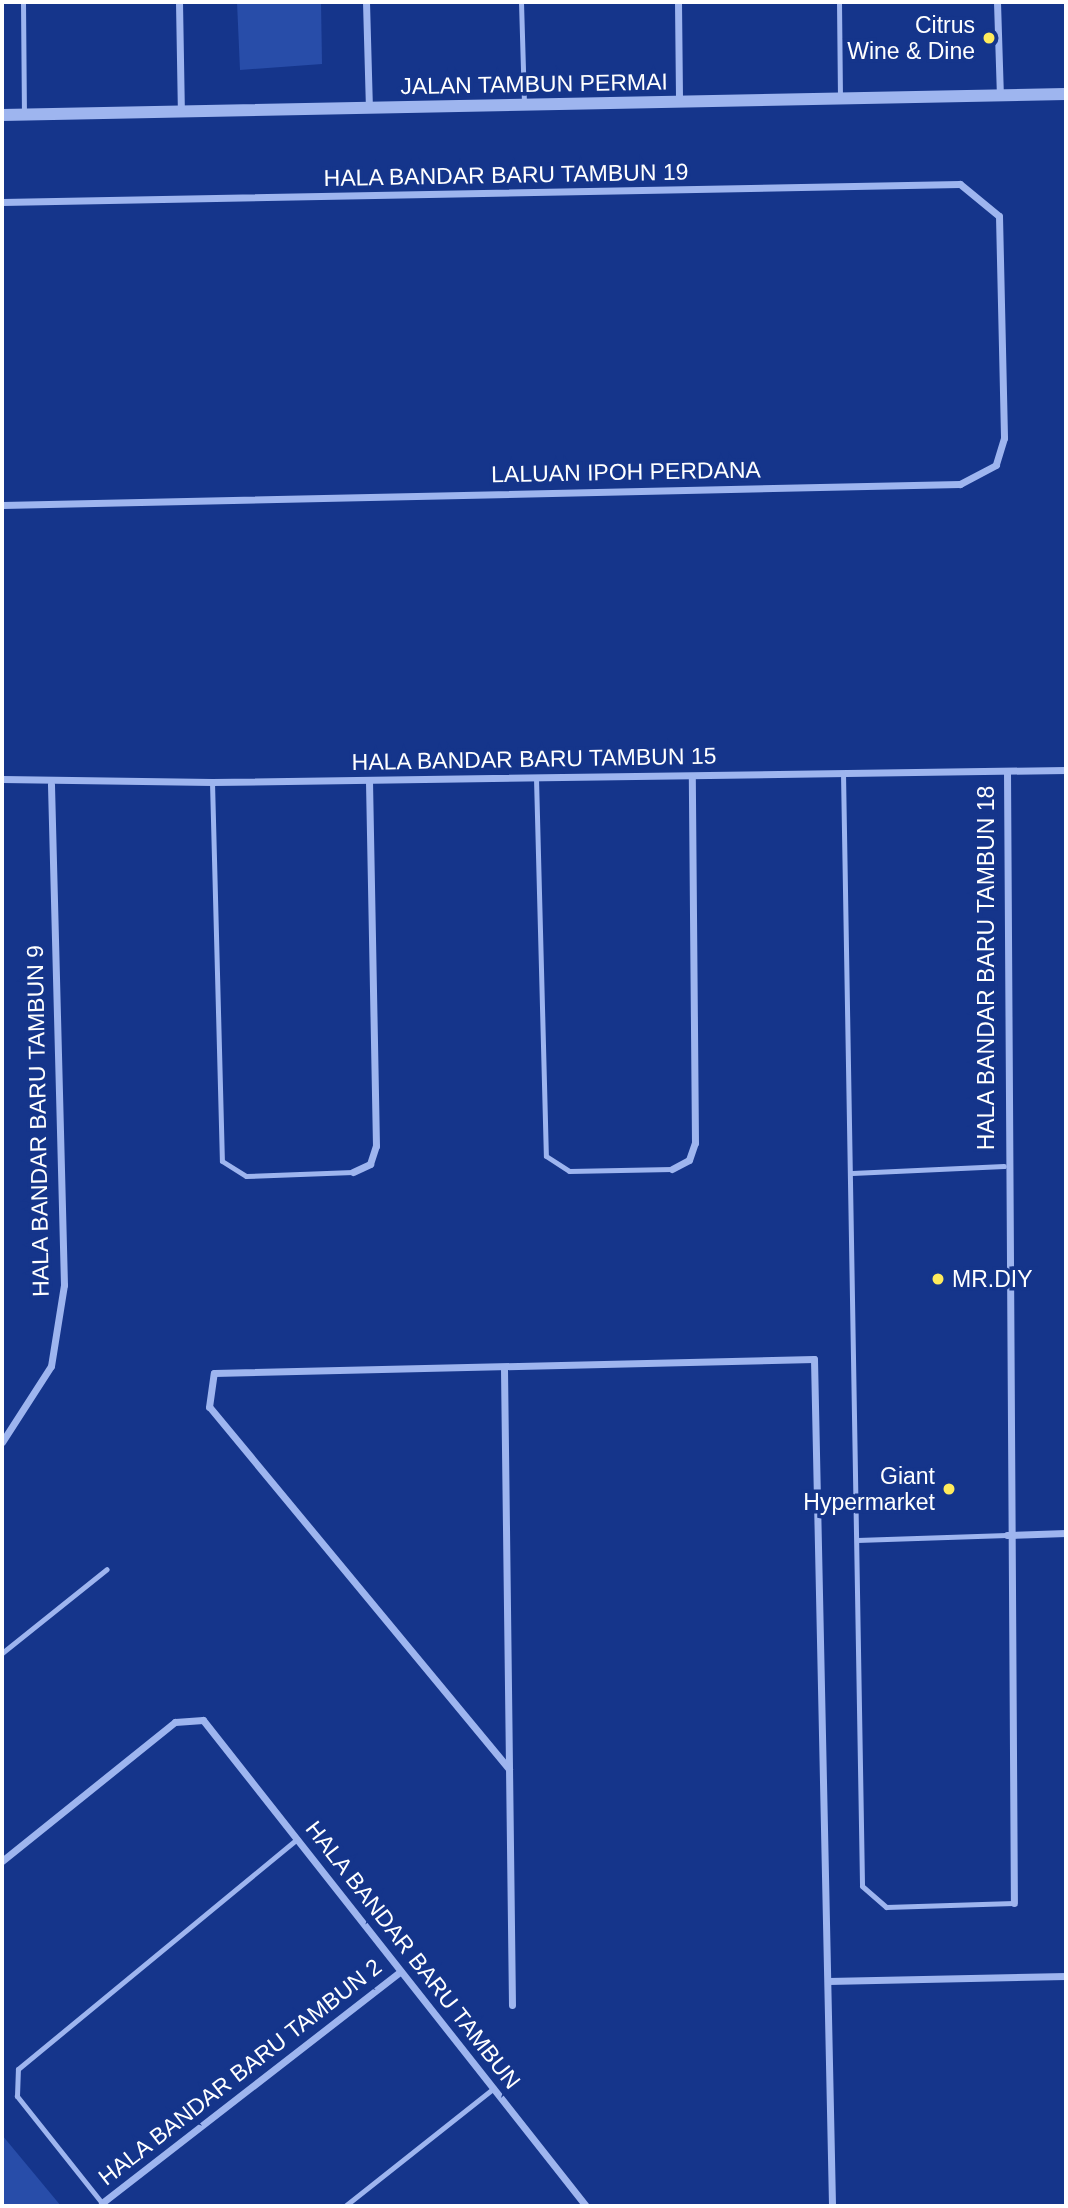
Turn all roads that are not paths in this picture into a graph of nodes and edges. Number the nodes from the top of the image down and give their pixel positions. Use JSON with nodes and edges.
{"nodes":[{"id":1,"x":23,"y":2,"type":"edge"},
{"id":2,"x":179,"y":2,"type":"edge"},
{"id":3,"x":366,"y":2,"type":"edge"},
{"id":4,"x":522,"y":2,"type":"edge"},
{"id":5,"x":678,"y":2,"type":"edge"},
{"id":6,"x":839,"y":2,"type":"edge"},
{"id":7,"x":997,"y":2,"type":"edge"},
{"id":8,"x":1066,"y":94,"type":"edge"},
{"id":9,"x":1000,"y":96,"type":"junction"},
{"id":10,"x":840,"y":99,"type":"junction"},
{"id":11,"x":679,"y":102,"type":"junction"},
{"id":12,"x":524,"y":106,"type":"junction"},
{"id":13,"x":369,"y":108,"type":"junction"},
{"id":14,"x":181,"y":112,"type":"junction"},
{"id":15,"x":2,"y":115,"type":"edge"},
{"id":16,"x":24,"y":115,"type":"junction"},
{"id":17,"x":2,"y":201,"type":"edge"},
{"id":18,"x":999,"y":216,"type":"joint"},
{"id":19,"x":2,"y":505,"type":"edge"},
{"id":20,"x":1066,"y":770,"type":"edge"},
{"id":21,"x":1007,"y":771,"type":"junction"},
{"id":22,"x":844,"y":773,"type":"junction"},
{"id":23,"x":692,"y":776,"type":"junction"},
{"id":24,"x":536,"y":778,"type":"junction"},
{"id":25,"x":2,"y":779,"type":"edge"},
{"id":26,"x":369,"y":780,"type":"junction"},
{"id":27,"x":212,"y":782,"type":"junction"},
{"id":28,"x":51,"y":784,"type":"junction"},
{"id":29,"x":1004,"y":1166,"type":"junction"},
{"id":30,"x":672,"y":1169,"type":"joint"},
{"id":31,"x":353,"y":1172,"type":"joint"},
{"id":32,"x":852,"y":1173,"type":"junction"},
{"id":33,"x":505,"y":1369,"type":"junction"},
{"id":34,"x":3,"y":1435,"type":"edge"},
{"id":35,"x":1066,"y":1533,"type":"edge"},
{"id":36,"x":1007,"y":1535,"type":"junction"},
{"id":37,"x":857,"y":1540,"type":"junction"},
{"id":38,"x":107,"y":1569,"type":"dead end"},
{"id":39,"x":2,"y":1653,"type":"edge"},
{"id":40,"x":509,"y":1769,"type":"junction"},
{"id":41,"x":297,"y":1839,"type":"junction"},
{"id":42,"x":2,"y":1861,"type":"edge"},
{"id":43,"x":1014,"y":1903,"type":"joint"},
{"id":44,"x":401,"y":1971,"type":"junction"},
{"id":45,"x":1066,"y":1976,"type":"edge"},
{"id":46,"x":828,"y":1981,"type":"junction"},
{"id":47,"x":512,"y":2005,"type":"dead end"},
{"id":48,"x":494,"y":2088,"type":"junction"},
{"id":49,"x":102,"y":2203,"type":"joint"},
{"id":50,"x":345,"y":2206,"type":"edge"},
{"id":51,"x":586,"y":2206,"type":"edge"},
{"id":52,"x":832,"y":2206,"type":"edge"}],
"edges":[{"from":1,"to":16,"type":"lane"},
{"from":2,"to":14,"type":"street"},
{"from":3,"to":13,"type":"street"},
{"from":4,"to":12,"type":"lane"},
{"from":5,"to":11,"type":"street"},
{"from":6,"to":10,"type":"lane"},
{"from":7,"to":9,"type":"street"},
{"from":8,"to":9,"type":"street","name":"JALAN TAMBUN PERMAI"},
{"from":9,"to":10,"type":"street","name":"JALAN TAMBUN PERMAI"},
{"from":10,"to":11,"type":"street","name":"JALAN TAMBUN PERMAI"},
{"from":11,"to":12,"type":"street","name":"JALAN TAMBUN PERMAI"},
{"from":12,"to":13,"type":"street","name":"JALAN TAMBUN PERMAI"},
{"from":13,"to":14,"type":"street","name":"JALAN TAMBUN PERMAI"},
{"from":14,"to":16,"type":"street","name":"JALAN TAMBUN PERMAI"},
{"from":15,"to":16,"type":"street","name":"JALAN TAMBUN PERMAI"},
{"from":17,"to":18,"type":"street","name":"HALA BANDAR BARU TAMBUN 19"},
{"from":18,"to":19,"type":"street","name":"LALUAN IPOH PERDANA"},
{"from":20,"to":21,"type":"street","name":"HALA BANDAR BARU TAMBUN 15"},
{"from":21,"to":22,"type":"street","name":"HALA BANDAR BARU TAMBUN 15"},
{"from":21,"to":29,"type":"street","name":"HALA BANDAR BARU TAMBUN 18"},
{"from":22,"to":23,"type":"street","name":"HALA BANDAR BARU TAMBUN 15"},
{"from":22,"to":32,"type":"lane"},
{"from":23,"to":24,"type":"street","name":"HALA BANDAR BARU TAMBUN 15"},
{"from":23,"to":30,"type":"street"},
{"from":24,"to":26,"type":"street","name":"HALA BANDAR BARU TAMBUN 15"},
{"from":24,"to":30,"type":"lane"},
{"from":25,"to":28,"type":"street","name":"HALA BANDAR BARU TAMBUN 15"},
{"from":26,"to":27,"type":"street","name":"HALA BANDAR BARU TAMBUN 15"},
{"from":26,"to":31,"type":"street"},
{"from":27,"to":28,"type":"street","name":"HALA BANDAR BARU TAMBUN 15"},
{"from":27,"to":31,"type":"lane"},
{"from":28,"to":34,"type":"street","name":"HALA BANDAR BARU TAMBUN 9"},
{"from":29,"to":32,"type":"lane"},
{"from":29,"to":36,"type":"street","name":"HALA BANDAR BARU TAMBUN 18"},
{"from":32,"to":37,"type":"lane"},
{"from":33,"to":40,"type":"street"},
{"from":33,"to":40,"type":"street"},
{"from":33,"to":46,"type":"street"},
{"from":35,"to":36,"type":"street"},
{"from":36,"to":37,"type":"lane"},
{"from":36,"to":43,"type":"street","name":"HALA BANDAR BARU TAMBUN 18"},
{"from":37,"to":43,"type":"lane"},
{"from":38,"to":39,"type":"lane"},
{"from":40,"to":47,"type":"street"},
{"from":41,"to":42,"type":"street","name":"HALA BANDAR BARU TAMBUN"},
{"from":41,"to":44,"type":"street","name":"HALA BANDAR BARU TAMBUN"},
{"from":41,"to":49,"type":"lane"},
{"from":44,"to":48,"type":"street","name":"HALA BANDAR BARU TAMBUN"},
{"from":44,"to":49,"type":"street","name":"HALA BANDAR BARU TAMBUN 2"},
{"from":45,"to":46,"type":"street"},
{"from":46,"to":52,"type":"street"},
{"from":48,"to":50,"type":"lane"},
{"from":48,"to":51,"type":"street","name":"HALA BANDAR BARU TAMBUN"}]}
